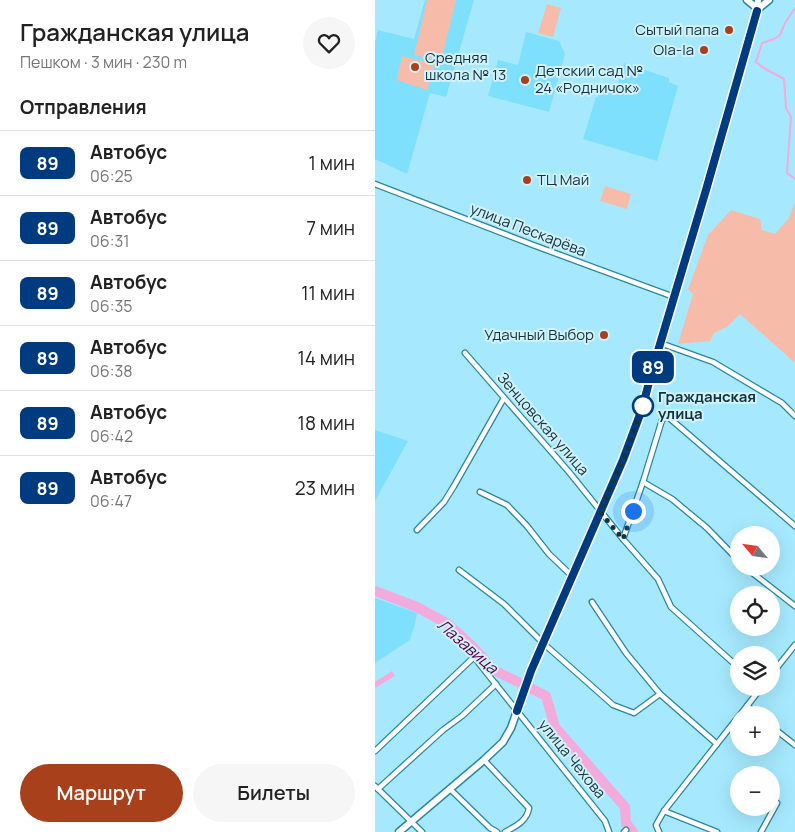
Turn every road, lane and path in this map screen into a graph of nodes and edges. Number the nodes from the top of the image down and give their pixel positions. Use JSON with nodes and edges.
{"nodes":[{"id":1,"x":747,"y":0,"type":"edge"},
{"id":2,"x":758,"y":0,"type":"edge"},
{"id":3,"x":769,"y":0,"type":"edge"},
{"id":4,"x":757,"y":10,"type":"junction"},
{"id":5,"x":375,"y":184,"type":"edge"},
{"id":6,"x":674,"y":297,"type":"junction"},
{"id":7,"x":660,"y":343,"type":"junction"},
{"id":8,"x":465,"y":353,"type":"dead end"},
{"id":9,"x":504,"y":398,"type":"junction"},
{"id":10,"x":795,"y":416,"type":"edge"},
{"id":11,"x":643,"y":482,"type":"junction"},
{"id":12,"x":480,"y":492,"type":"dead end"},
{"id":13,"x":600,"y":512,"type":"junction"},
{"id":14,"x":795,"y":526,"type":"edge"},
{"id":15,"x":417,"y":530,"type":"dead end"},
{"id":16,"x":623,"y":539,"type":"junction"},
{"id":17,"x":730,"y":552,"type":"edge"},
{"id":18,"x":459,"y":570,"type":"dead end"},
{"id":19,"x":572,"y":576,"type":"junction"},
{"id":20,"x":756,"y":576,"type":"edge"},
{"id":21,"x":592,"y":602,"type":"dead end"},
{"id":22,"x":795,"y":606,"type":"edge"},
{"id":23,"x":543,"y":643,"type":"junction"},
{"id":24,"x":795,"y":645,"type":"edge"},
{"id":25,"x":730,"y":660,"type":"edge"},
{"id":26,"x":780,"y":664,"type":"edge"},
{"id":27,"x":496,"y":684,"type":"junction"},
{"id":28,"x":660,"y":694,"type":"junction"},
{"id":29,"x":755,"y":696,"type":"edge"},
{"id":30,"x":747,"y":706,"type":"edge"},
{"id":31,"x":517,"y":711,"type":"junction"},
{"id":32,"x":730,"y":727,"type":"edge"},
{"id":33,"x":780,"y":733,"type":"edge"},
{"id":34,"x":717,"y":744,"type":"junction"},
{"id":35,"x":795,"y":745,"type":"edge"},
{"id":36,"x":375,"y":751,"type":"edge"},
{"id":37,"x":485,"y":760,"type":"junction"},
{"id":38,"x":377,"y":788,"type":"edge"},
{"id":39,"x":450,"y":789,"type":"junction"},
{"id":40,"x":664,"y":811,"type":"junction"},
{"id":41,"x":770,"y":816,"type":"edge"},
{"id":42,"x":411,"y":821,"type":"junction"},
{"id":43,"x":399,"y":832,"type":"edge"},
{"id":44,"x":423,"y":832,"type":"edge"},
{"id":45,"x":497,"y":832,"type":"edge"},
{"id":46,"x":505,"y":832,"type":"edge"},
{"id":47,"x":609,"y":832,"type":"edge"},
{"id":48,"x":659,"y":832,"type":"edge"},
{"id":49,"x":717,"y":832,"type":"edge"},
{"id":50,"x":761,"y":832,"type":"edge"}],
"edges":[{"from":1,"to":4,"type":"main road"},
{"from":2,"to":4,"type":"main road"},
{"from":3,"to":4,"type":"main road"},
{"from":4,"to":6,"type":"main road"},
{"from":5,"to":6,"type":"street","name":"улица Пескарёва"},
{"from":6,"to":7,"type":"main road"},
{"from":7,"to":10,"type":"street"},
{"from":7,"to":13,"type":"main road"},
{"from":8,"to":9,"type":"street","name":"Зенцовская улица"},
{"from":9,"to":13,"type":"street","name":"Зенцовская улица"},
{"from":9,"to":15,"type":"street"},
{"from":11,"to":14,"type":"street"},
{"from":11,"to":16,"type":"street"},
{"from":11,"to":17,"type":"street"},
{"from":12,"to":19,"type":"street"},
{"from":13,"to":16,"type":"street","name":"Зенцовская улица"},
{"from":13,"to":19,"type":"main road"},
{"from":16,"to":25,"type":"street","name":"Зенцовская улица"},
{"from":18,"to":23,"type":"street"},
{"from":19,"to":23,"type":"main road"},
{"from":20,"to":22,"type":"street"},
{"from":21,"to":28,"type":"street"},
{"from":23,"to":28,"type":"street"},
{"from":23,"to":31,"type":"main road"},
{"from":24,"to":26,"type":"street"},
{"from":27,"to":31,"type":"street","name":"улица Чехова"},
{"from":27,"to":36,"type":"street","name":"улица Чехова"},
{"from":27,"to":38,"type":"street"},
{"from":28,"to":34,"type":"street"},
{"from":29,"to":30,"type":"street"},
{"from":31,"to":37,"type":"main road"},
{"from":31,"to":47,"type":"street","name":"улица Чехова"},
{"from":32,"to":34,"type":"street"},
{"from":33,"to":35,"type":"street"},
{"from":34,"to":40,"type":"street"},
{"from":37,"to":39,"type":"main road"},
{"from":37,"to":46,"type":"street"},
{"from":38,"to":42,"type":"street"},
{"from":39,"to":42,"type":"main road"},
{"from":39,"to":45,"type":"street"},
{"from":40,"to":48,"type":"street"},
{"from":40,"to":49,"type":"street"},
{"from":41,"to":50,"type":"street"},
{"from":42,"to":43,"type":"main road"},
{"from":42,"to":44,"type":"street"}]}
